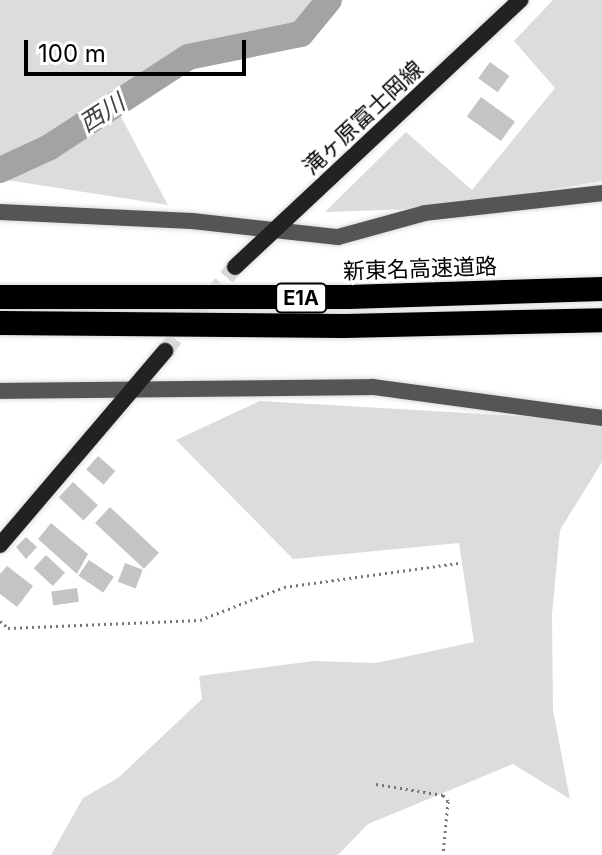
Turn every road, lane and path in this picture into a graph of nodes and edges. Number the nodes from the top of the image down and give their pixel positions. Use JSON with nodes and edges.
{"nodes":[{"id":1,"x":520,"y":0,"type":"edge"},
{"id":2,"x":602,"y":193,"type":"edge"},
{"id":3,"x":0,"y":212,"type":"edge"},
{"id":4,"x":275,"y":230,"type":"junction"},
{"id":5,"x":235,"y":267,"type":"tunnel mouth"},
{"id":6,"x":602,"y":289,"type":"edge"},
{"id":7,"x":0,"y":297,"type":"edge"},
{"id":8,"x":602,"y":320,"type":"edge"},
{"id":9,"x":0,"y":323,"type":"edge"},
{"id":10,"x":165,"y":351,"type":"tunnel mouth"},
{"id":11,"x":133,"y":390,"type":"junction"},
{"id":12,"x":0,"y":391,"type":"edge"},
{"id":13,"x":602,"y":418,"type":"edge"},
{"id":14,"x":0,"y":545,"type":"edge"},
{"id":15,"x":460,"y":563,"type":"dead end"},
{"id":16,"x":0,"y":621,"type":"edge"},
{"id":17,"x":376,"y":784,"type":"dead end"},
{"id":18,"x":443,"y":855,"type":"edge"}],
"edges":[{"from":1,"to":4,"type":"main road","name":"滝ヶ原富士岡線"},
{"from":2,"to":4,"type":"street"},
{"from":3,"to":4,"type":"street"},
{"from":4,"to":5,"type":"main road","name":"滝ヶ原富士岡線"},
{"from":6,"to":7,"type":"highway","name":"新東名高速道路","number":"E1A"},
{"from":8,"to":9,"type":"highway","number":"E1A"},
{"from":10,"to":11,"type":"main road"},
{"from":11,"to":12,"type":"street"},
{"from":11,"to":13,"type":"street"},
{"from":11,"to":14,"type":"main road"},
{"from":15,"to":16,"type":"path"},
{"from":17,"to":18,"type":"path"}]}
